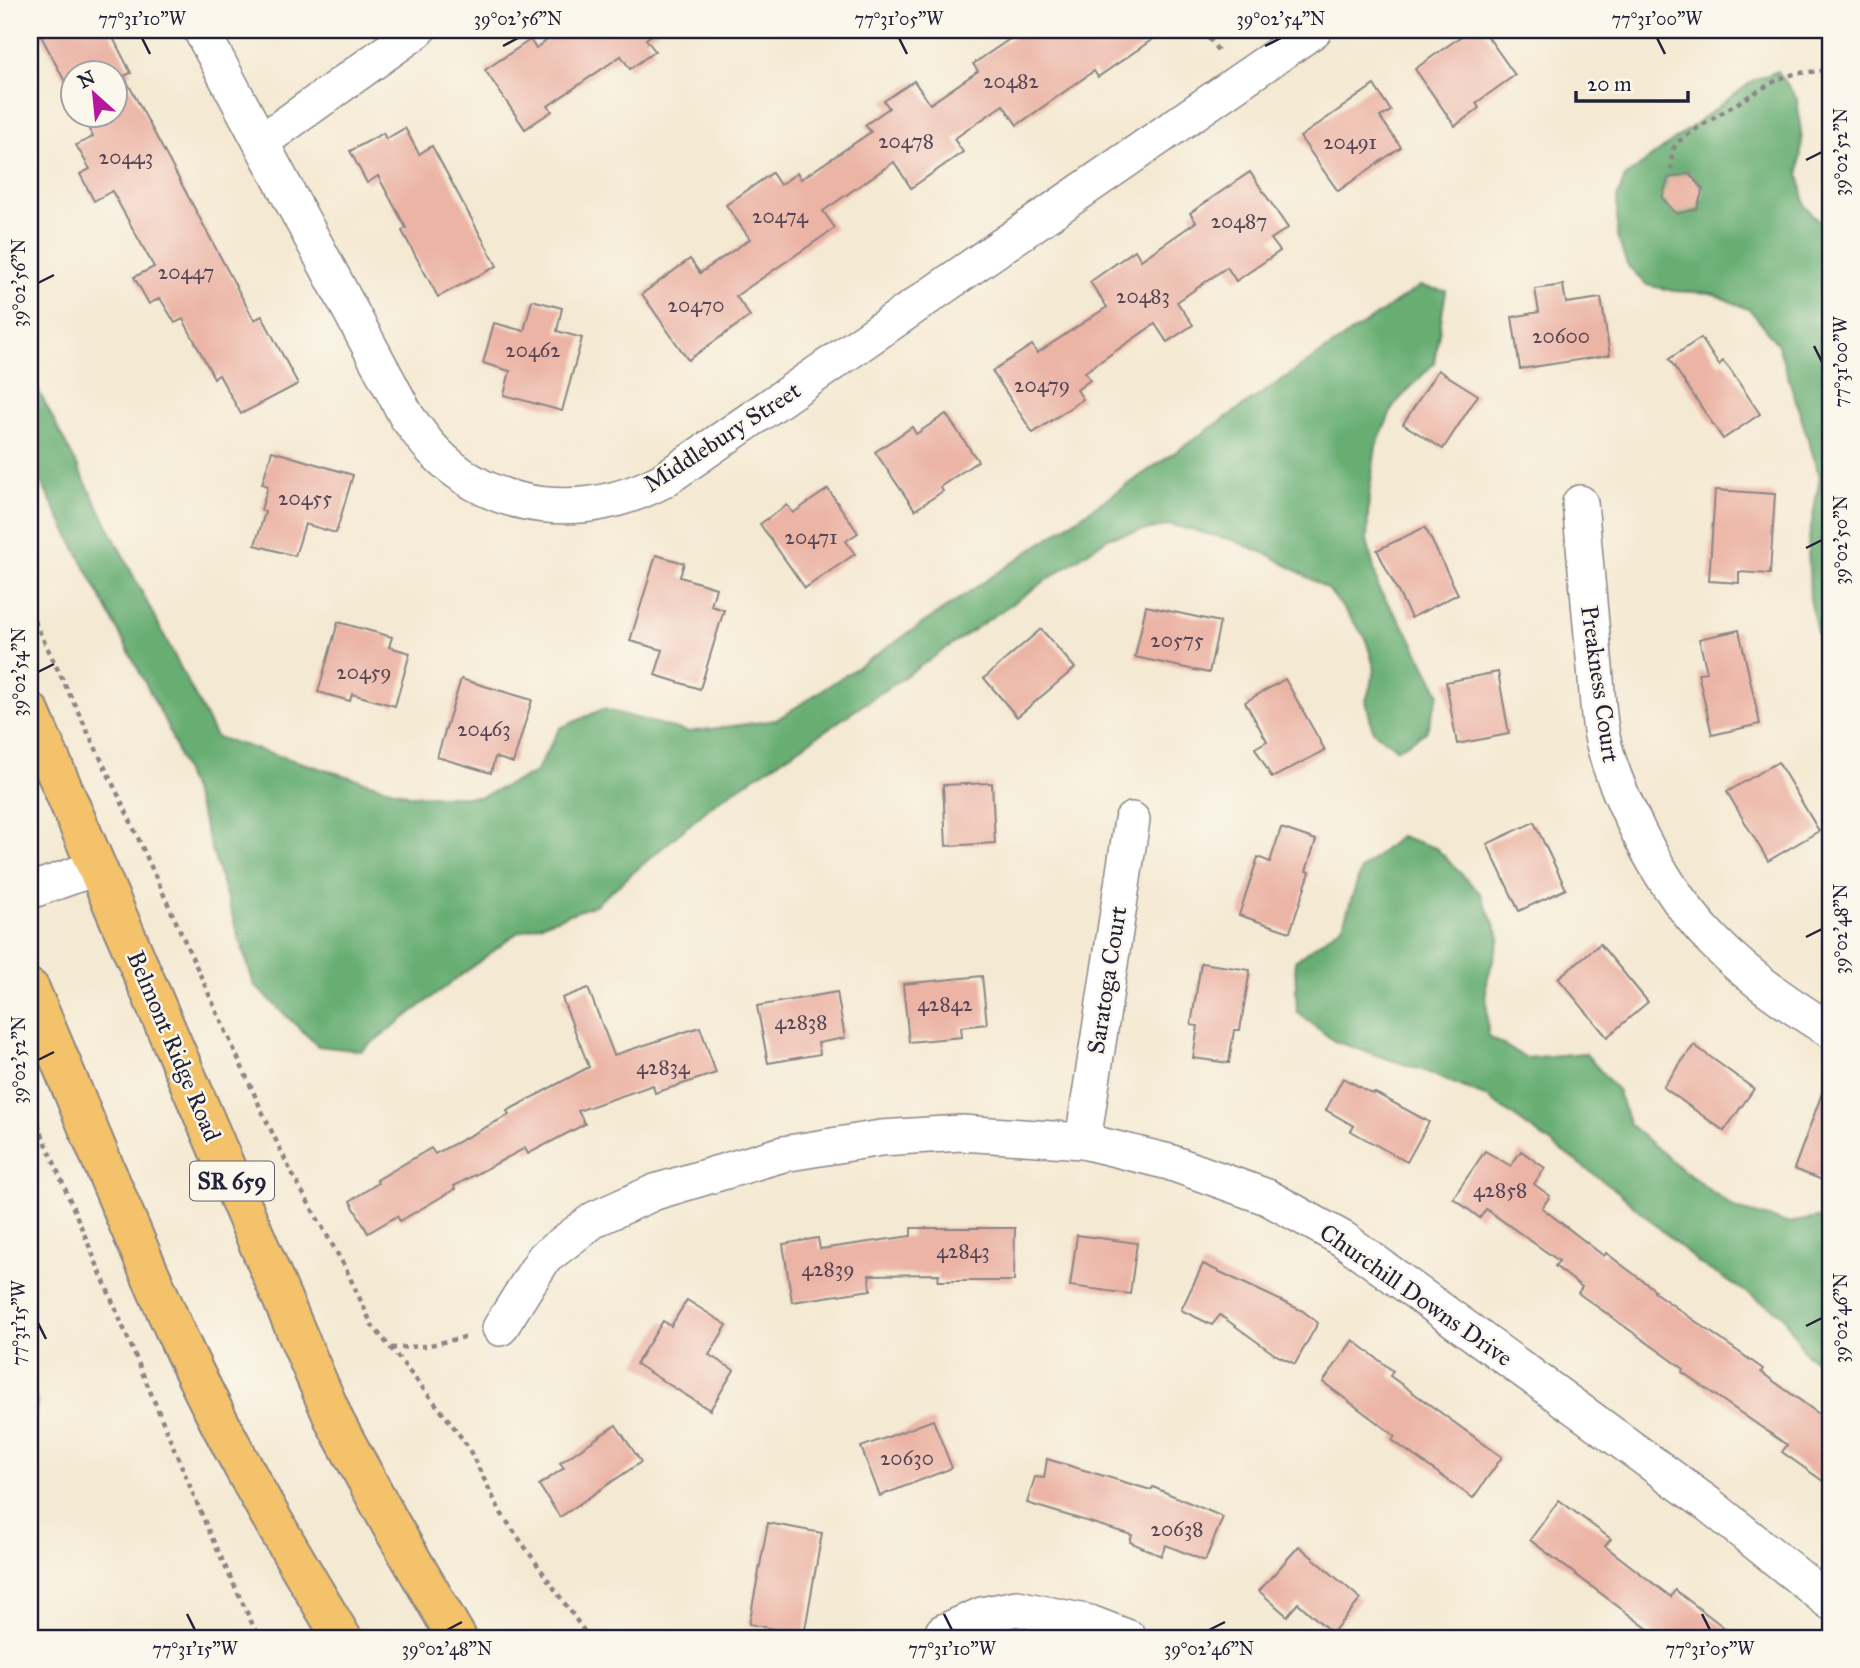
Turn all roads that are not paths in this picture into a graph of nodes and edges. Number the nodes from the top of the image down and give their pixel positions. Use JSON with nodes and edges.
{"nodes":[{"id":1,"x":201,"y":30,"type":"edge"},
{"id":2,"x":418,"y":30,"type":"edge"},
{"id":3,"x":1314,"y":30,"type":"edge"},
{"id":4,"x":261,"y":142,"type":"junction"},
{"id":5,"x":1580,"y":503,"type":"dead end"},
{"id":6,"x":30,"y":712,"type":"edge"},
{"id":7,"x":1132,"y":820,"type":"dead end"},
{"id":8,"x":98,"y":867,"type":"junction"},
{"id":9,"x":30,"y":891,"type":"edge"},
{"id":10,"x":30,"y":989,"type":"edge"},
{"id":11,"x":1830,"y":1030,"type":"edge"},
{"id":12,"x":1083,"y":1141,"type":"junction"},
{"id":13,"x":500,"y":1328,"type":"road end"},
{"id":14,"x":1830,"y":1602,"type":"edge"},
{"id":15,"x":943,"y":1632,"type":"dead end"},
{"id":16,"x":342,"y":1638,"type":"edge"},
{"id":17,"x":457,"y":1638,"type":"edge"},
{"id":18,"x":1129,"y":1638,"type":"edge"}],
"edges":[{"from":1,"to":4,"type":"street","name":"Middlebury Street"},
{"from":2,"to":4,"type":"street"},
{"from":3,"to":4,"type":"street","name":"Middlebury Street"},
{"from":5,"to":11,"type":"street","name":"Preakness Court"},
{"from":6,"to":8,"type":"main road","name":"Belmont Ridge Road","number":"SR 659"},
{"from":7,"to":12,"type":"street","name":"Saratoga Court"},
{"from":8,"to":9,"type":"street"},
{"from":8,"to":17,"type":"main road","name":"Belmont Ridge Road","number":"SR 659"},
{"from":10,"to":16,"type":"main road"},
{"from":12,"to":13,"type":"street","name":"Churchill Downs Drive"},
{"from":12,"to":14,"type":"street","name":"Churchill Downs Drive"},
{"from":15,"to":18,"type":"street"}]}
